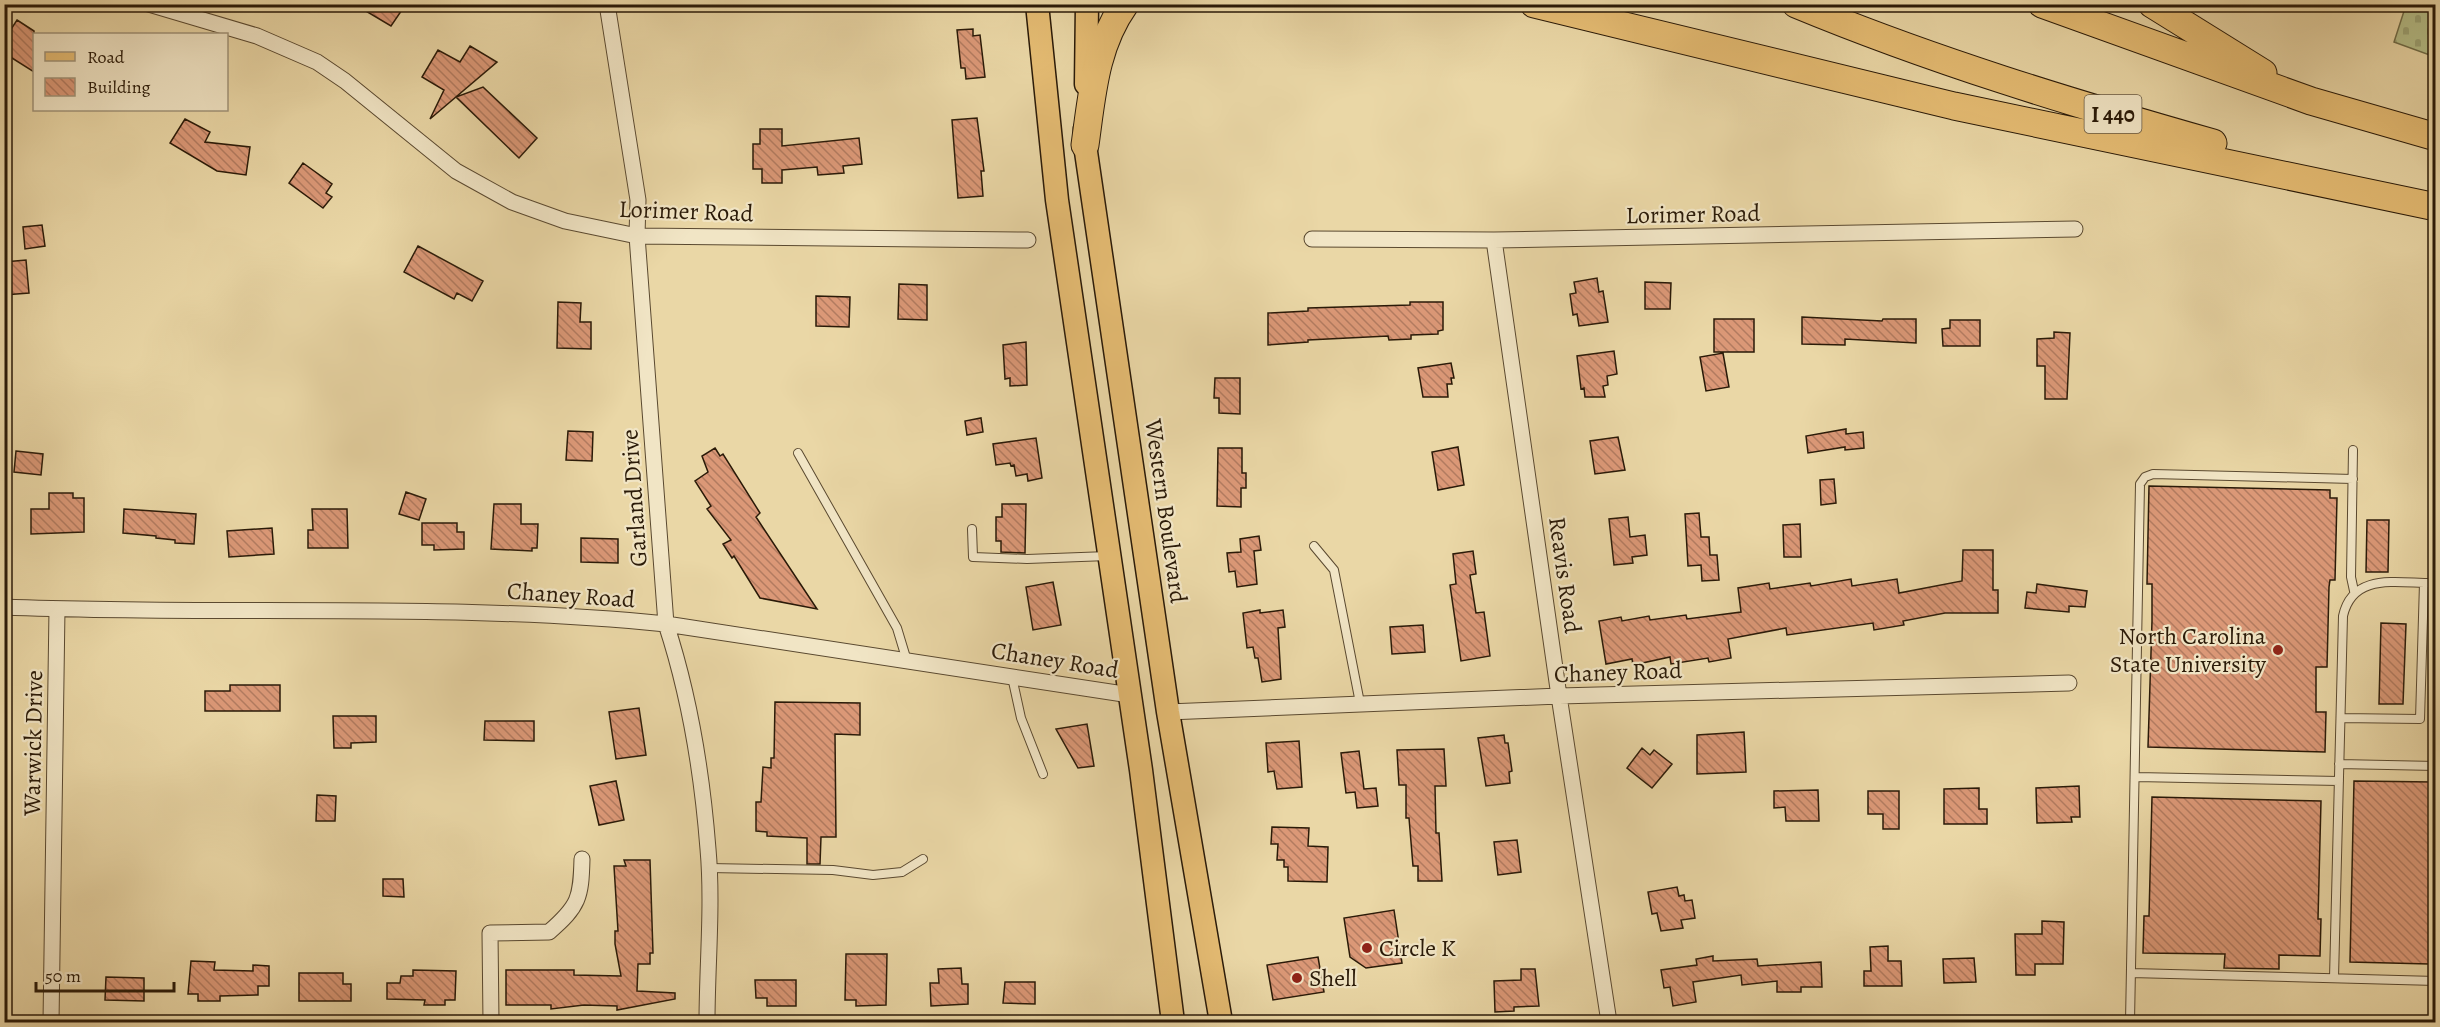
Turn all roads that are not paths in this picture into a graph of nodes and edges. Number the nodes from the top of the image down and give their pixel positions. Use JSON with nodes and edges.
{"nodes":[{"id":1,"x":149,"y":4,"type":"edge"},
{"id":2,"x":607,"y":4,"type":"edge"},
{"id":3,"x":1037,"y":4,"type":"edge"},
{"id":4,"x":1087,"y":4,"type":"edge"},
{"id":5,"x":1125,"y":4,"type":"edge"},
{"id":6,"x":1534,"y":4,"type":"edge"},
{"id":7,"x":1796,"y":4,"type":"edge"},
{"id":8,"x":2042,"y":4,"type":"edge"},
{"id":9,"x":2152,"y":4,"type":"edge"},
{"id":10,"x":2311,"y":101,"type":"junction"},
{"id":11,"x":2436,"y":136,"type":"edge"},
{"id":12,"x":1085,"y":145,"type":"junction"},
{"id":13,"x":2436,"y":207,"type":"edge"},
{"id":14,"x":2075,"y":229,"type":"dead end"},
{"id":15,"x":637,"y":236,"type":"junction"},
{"id":16,"x":1312,"y":239,"type":"dead end"},
{"id":17,"x":1028,"y":240,"type":"dead end"},
{"id":18,"x":1494,"y":240,"type":"junction"},
{"id":19,"x":2353,"y":450,"type":"dead end"},
{"id":20,"x":798,"y":453,"type":"dead end"},
{"id":21,"x":2353,"y":479,"type":"junction"},
{"id":22,"x":972,"y":529,"type":"dead end"},
{"id":23,"x":1314,"y":546,"type":"dead end"},
{"id":24,"x":1110,"y":556,"type":"junction"},
{"id":25,"x":2436,"y":583,"type":"edge"},
{"id":26,"x":2424,"y":584,"type":"junction"},
{"id":27,"x":2354,"y":591,"type":"junction"},
{"id":28,"x":4,"y":607,"type":"edge"},
{"id":29,"x":57,"y":609,"type":"junction"},
{"id":30,"x":666,"y":624,"type":"junction"},
{"id":31,"x":907,"y":661,"type":"junction"},
{"id":32,"x":1012,"y":677,"type":"junction"},
{"id":33,"x":2068,"y":683,"type":"dead end"},
{"id":34,"x":1130,"y":695,"type":"junction"},
{"id":35,"x":1559,"y":696,"type":"junction"},
{"id":36,"x":1360,"y":703,"type":"junction"},
{"id":37,"x":1168,"y":712,"type":"junction"},
{"id":38,"x":2341,"y":718,"type":"junction"},
{"id":39,"x":2340,"y":764,"type":"junction"},
{"id":40,"x":2436,"y":766,"type":"edge"},
{"id":41,"x":1043,"y":774,"type":"dead end"},
{"id":42,"x":2136,"y":777,"type":"junction"},
{"id":43,"x":2339,"y":781,"type":"junction"},
{"id":44,"x":582,"y":859,"type":"dead end"},
{"id":45,"x":923,"y":859,"type":"dead end"},
{"id":46,"x":709,"y":868,"type":"junction"},
{"id":47,"x":2131,"y":973,"type":"junction"},
{"id":48,"x":2334,"y":978,"type":"junction"},
{"id":49,"x":2436,"y":981,"type":"edge"},
{"id":50,"x":51,"y":1023,"type":"edge"},
{"id":51,"x":491,"y":1023,"type":"edge"},
{"id":52,"x":707,"y":1023,"type":"edge"},
{"id":53,"x":1173,"y":1023,"type":"edge"},
{"id":54,"x":1221,"y":1023,"type":"edge"},
{"id":55,"x":1609,"y":1023,"type":"edge"},
{"id":56,"x":2130,"y":1023,"type":"edge"}],
"edges":[{"from":1,"to":15,"type":"street","name":"Lorimer Road"},
{"from":2,"to":15,"type":"street","name":"Garland Drive"},
{"from":3,"to":24,"type":"main road"},
{"from":4,"to":12,"type":"main road","name":"Western Boulevard"},
{"from":5,"to":12,"type":"highway"},
{"from":6,"to":13,"type":"highway"},
{"from":7,"to":13,"type":"highway","number":"I 440"},
{"from":8,"to":10,"type":"highway"},
{"from":9,"to":10,"type":"highway"},
{"from":10,"to":11,"type":"highway"},
{"from":12,"to":37,"type":"main road","name":"Western Boulevard"},
{"from":14,"to":18,"type":"street","name":"Lorimer Road"},
{"from":15,"to":17,"type":"street","name":"Lorimer Road"},
{"from":15,"to":30,"type":"street","name":"Garland Drive"},
{"from":16,"to":18,"type":"street","name":"Lorimer Road"},
{"from":18,"to":35,"type":"street","name":"Reavis Road"},
{"from":19,"to":21,"type":"lane"},
{"from":20,"to":31,"type":"lane"},
{"from":21,"to":27,"type":"lane"},
{"from":21,"to":42,"type":"lane"},
{"from":22,"to":24,"type":"lane"},
{"from":23,"to":36,"type":"lane"},
{"from":24,"to":34,"type":"main road"},
{"from":25,"to":26,"type":"lane"},
{"from":26,"to":27,"type":"lane"},
{"from":26,"to":38,"type":"lane"},
{"from":27,"to":38,"type":"lane"},
{"from":28,"to":29,"type":"street","name":"Chaney Road"},
{"from":29,"to":30,"type":"street","name":"Chaney Road"},
{"from":29,"to":50,"type":"street","name":"Warwick Drive"},
{"from":30,"to":31,"type":"street","name":"Chaney Road"},
{"from":30,"to":46,"type":"street","name":"Garland Drive"},
{"from":31,"to":32,"type":"street","name":"Chaney Road"},
{"from":32,"to":34,"type":"street","name":"Chaney Road"},
{"from":32,"to":41,"type":"lane"},
{"from":33,"to":35,"type":"street","name":"Chaney Road"},
{"from":34,"to":53,"type":"main road"},
{"from":35,"to":36,"type":"street","name":"Chaney Road"},
{"from":35,"to":55,"type":"street","name":"Reavis Road"},
{"from":36,"to":37,"type":"street","name":"Chaney Road"},
{"from":37,"to":54,"type":"main road","name":"Western Boulevard"},
{"from":38,"to":39,"type":"lane"},
{"from":39,"to":40,"type":"lane"},
{"from":39,"to":43,"type":"lane"},
{"from":42,"to":43,"type":"lane"},
{"from":42,"to":47,"type":"lane"},
{"from":43,"to":48,"type":"lane"},
{"from":44,"to":51,"type":"street"},
{"from":45,"to":46,"type":"lane"},
{"from":46,"to":52,"type":"street","name":"Garland Drive"},
{"from":47,"to":48,"type":"lane"},
{"from":47,"to":56,"type":"lane"},
{"from":48,"to":49,"type":"lane"}]}
